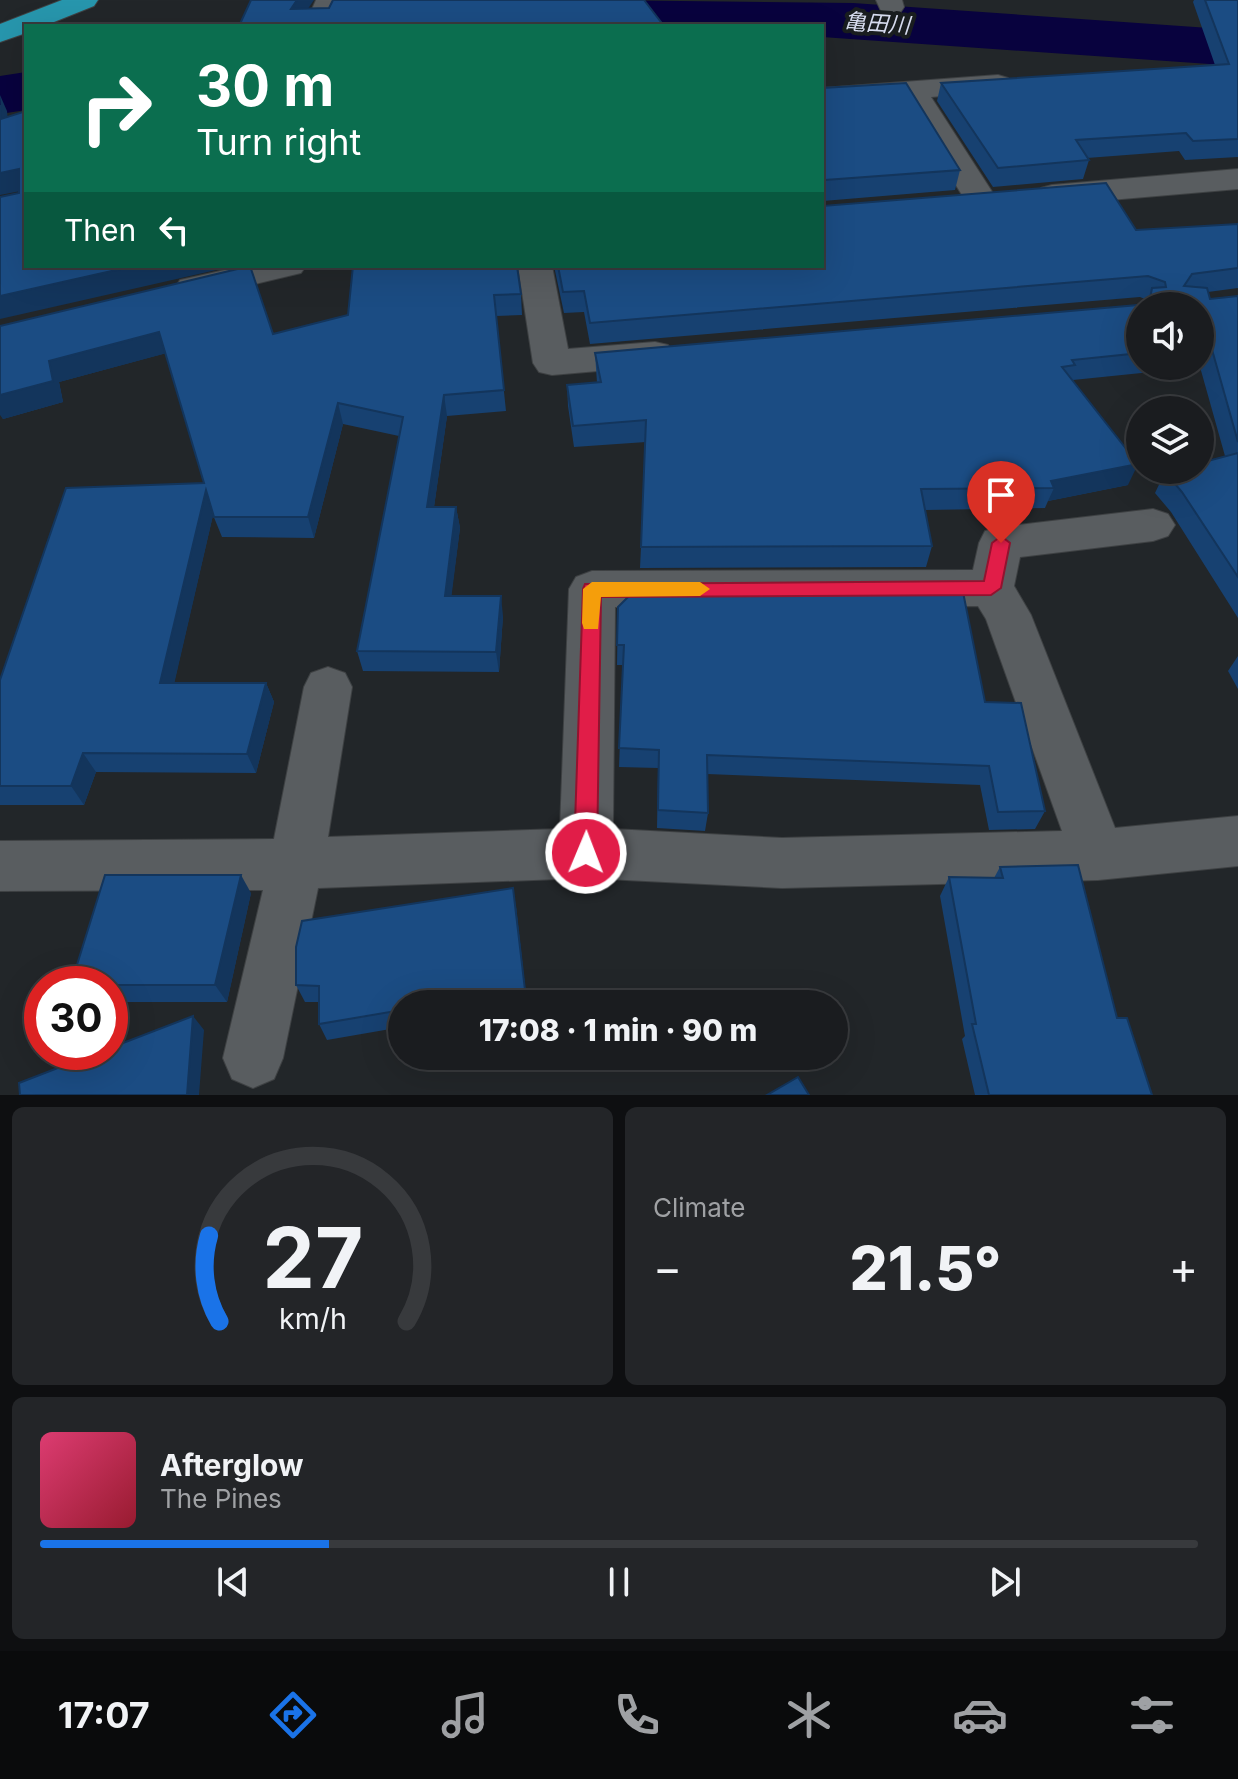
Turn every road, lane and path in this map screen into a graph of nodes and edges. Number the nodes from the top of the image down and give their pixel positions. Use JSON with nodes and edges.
{"nodes":[{"id":1,"x":22,"y":0,"type":"edge"},
{"id":2,"x":85,"y":0,"type":"edge"},
{"id":3,"x":329,"y":0,"type":"edge"},
{"id":4,"x":0,"y":9,"type":"edge"},
{"id":5,"x":24,"y":24,"type":"edge"},
{"id":6,"x":25,"y":24,"type":"edge"},
{"id":7,"x":314,"y":24,"type":"edge"},
{"id":8,"x":0,"y":34,"type":"edge"},
{"id":9,"x":1019,"y":83,"type":"edge"},
{"id":10,"x":912,"y":90,"type":"junction"},
{"id":11,"x":824,"y":97,"type":"edge"},
{"id":12,"x":1238,"y":179,"type":"edge"},
{"id":13,"x":281,"y":268,"type":"edge"},
{"id":14,"x":535,"y":268,"type":"edge"},
{"id":15,"x":162,"y":296,"type":"edge"},
{"id":16,"x":695,"y":351,"type":"edge"},
{"id":17,"x":1153,"y":525,"type":"dead end"},
{"id":18,"x":991,"y":588,"type":"junction"},
{"id":19,"x":328,"y":687,"type":"dead end"},
{"id":20,"x":1238,"y":841,"type":"edge"},
{"id":21,"x":586,"y":853,"type":"junction"},
{"id":22,"x":1098,"y":855,"type":"junction"},
{"id":23,"x":296,"y":864,"type":"junction"},
{"id":24,"x":0,"y":866,"type":"edge"},
{"id":25,"x":253,"y":1058,"type":"dead end"}],
"edges":[{"from":1,"to":4,"type":"highway"},
{"from":2,"to":6,"type":"highway"},
{"from":3,"to":7,"type":"street"},
{"from":5,"to":8,"type":"highway"},
{"from":9,"to":10,"type":"street"},
{"from":10,"to":11,"type":"street"},
{"from":10,"to":12,"type":"street"},
{"from":13,"to":15,"type":"street"},
{"from":14,"to":16,"type":"street"},
{"from":17,"to":18,"type":"street"},
{"from":18,"to":21,"type":"street"},
{"from":18,"to":22,"type":"street"},
{"from":19,"to":23,"type":"street"},
{"from":20,"to":22,"type":"street"},
{"from":21,"to":22,"type":"street"},
{"from":21,"to":23,"type":"street"},
{"from":23,"to":24,"type":"street"},
{"from":23,"to":25,"type":"street"}]}
